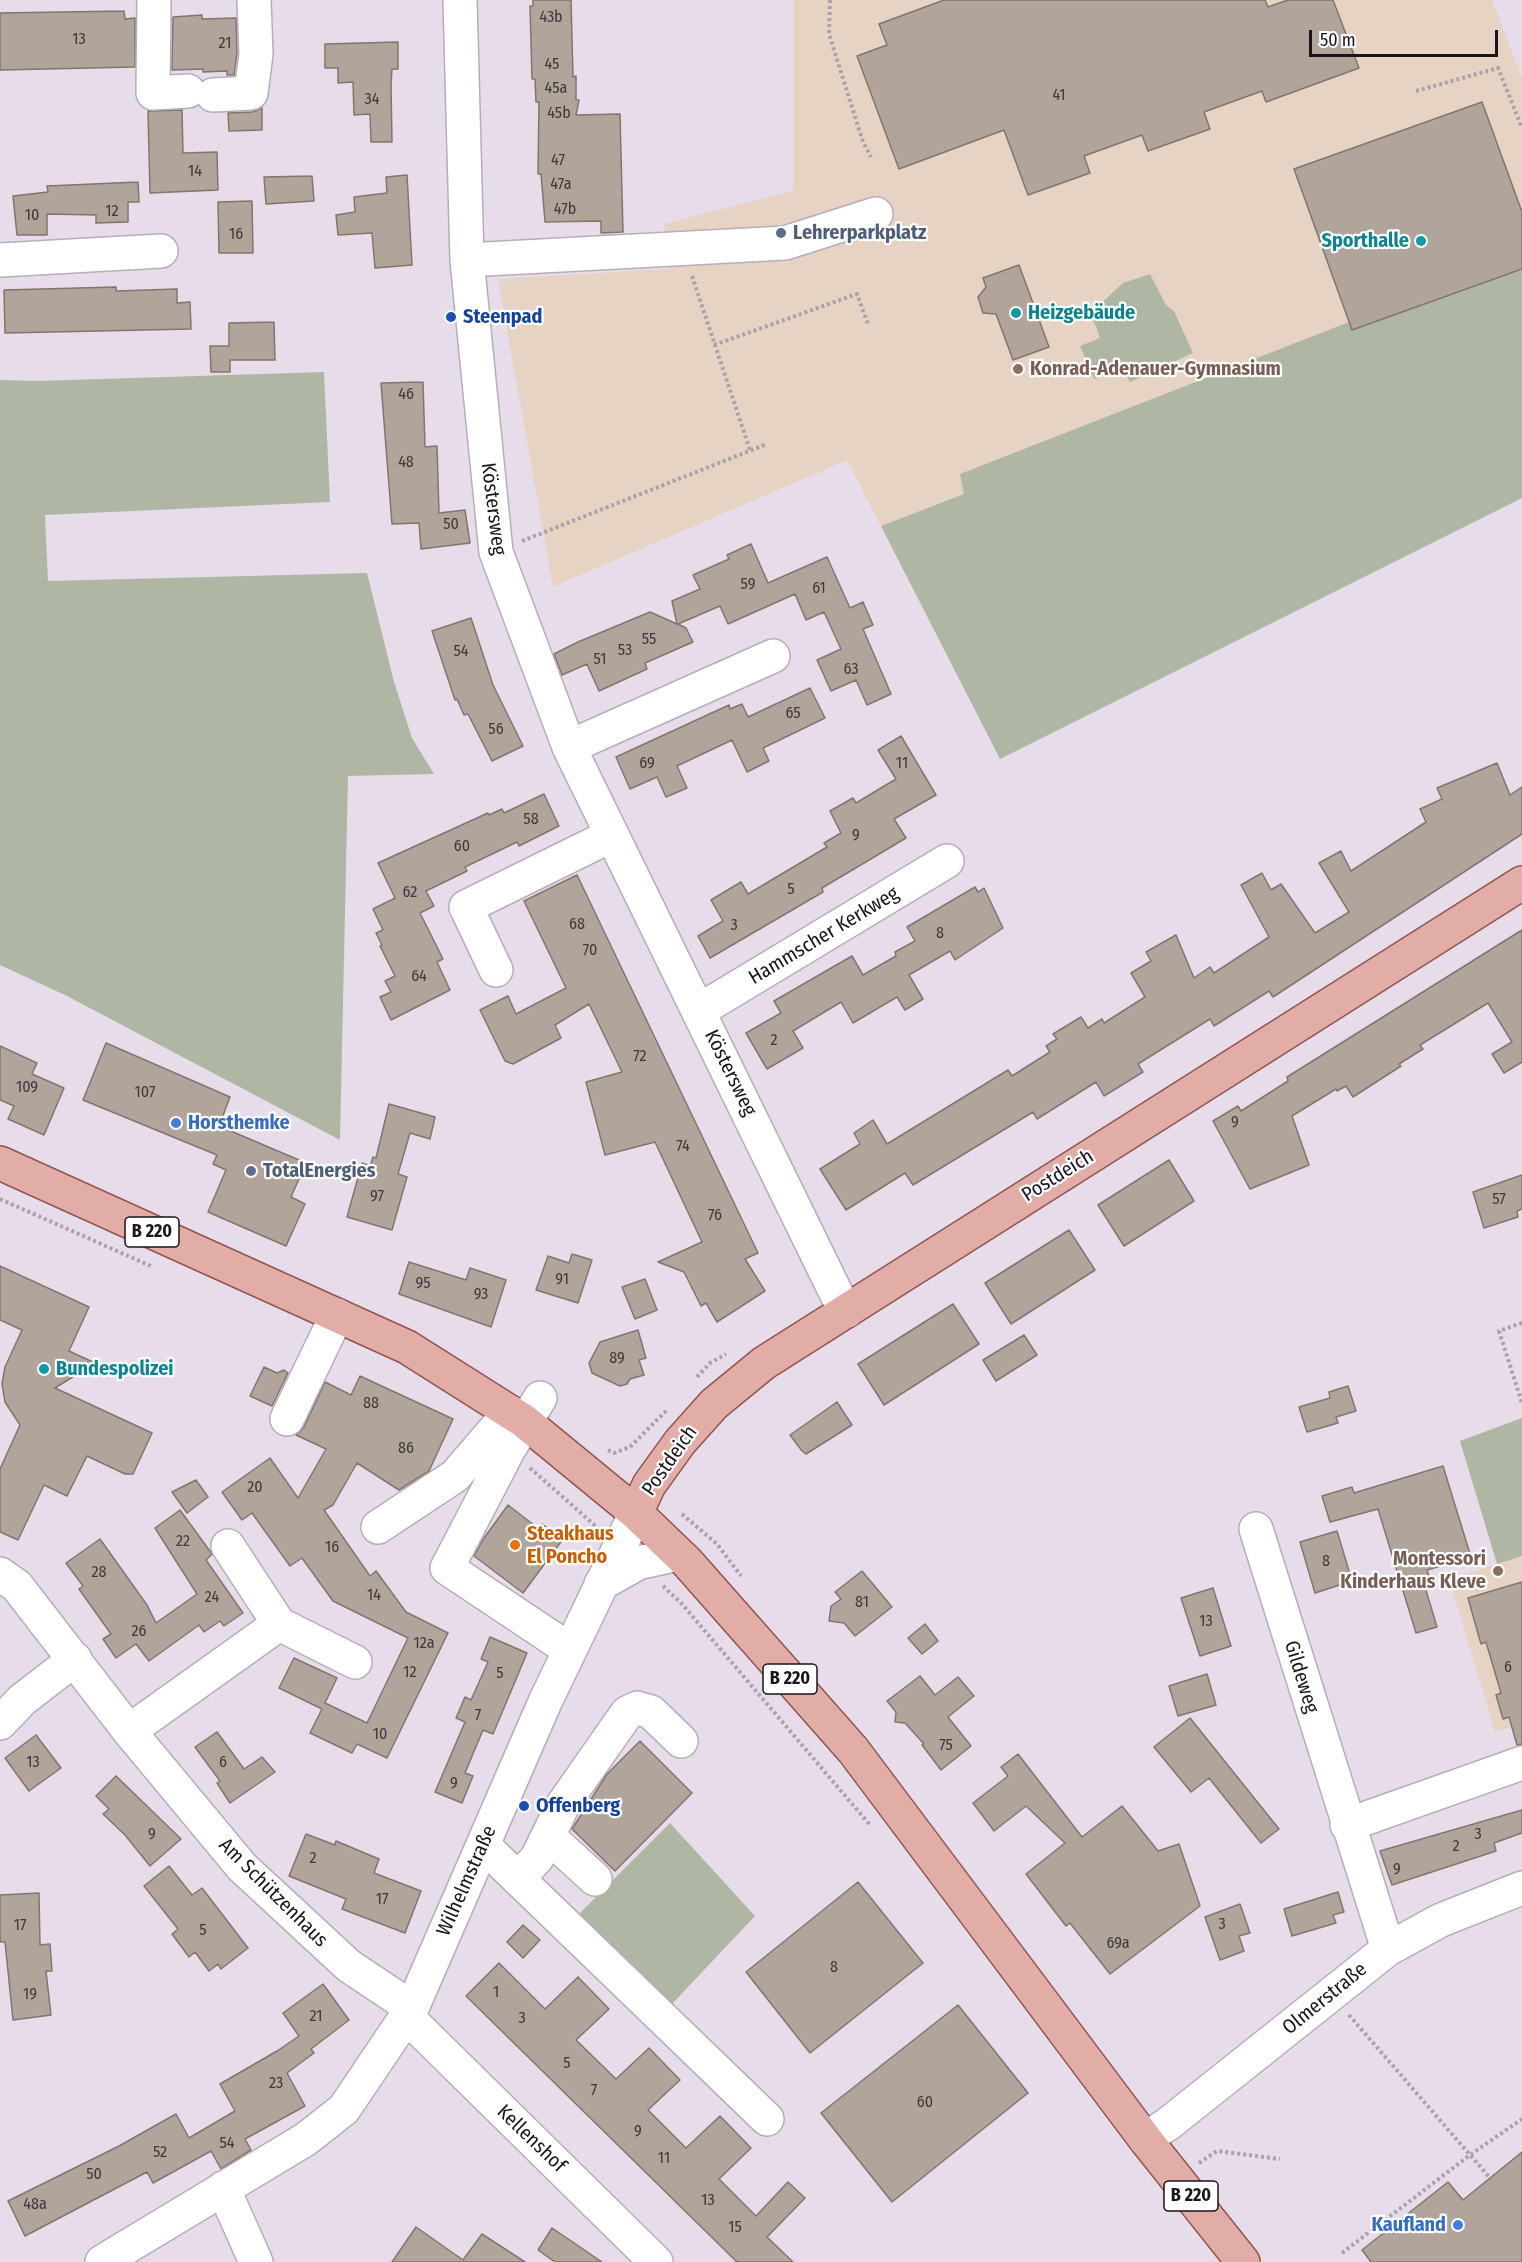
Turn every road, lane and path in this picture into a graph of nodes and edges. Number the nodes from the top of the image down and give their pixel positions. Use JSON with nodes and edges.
{"nodes":[{"id":1,"x":154,"y":0,"type":"edge"},
{"id":2,"x":254,"y":0,"type":"edge"},
{"id":3,"x":460,"y":0,"type":"edge"},
{"id":4,"x":830,"y":0,"type":"edge"},
{"id":5,"x":1416,"y":91,"type":"dead end"},
{"id":6,"x":1522,"y":128,"type":"edge"},
{"id":7,"x":871,"y":157,"type":"dead end"},
{"id":8,"x":876,"y":214,"type":"dead end"},
{"id":9,"x":687,"y":249,"type":"junction"},
{"id":10,"x":161,"y":250,"type":"dead end"},
{"id":11,"x":0,"y":260,"type":"edge"},
{"id":12,"x":467,"y":260,"type":"junction"},
{"id":13,"x":868,"y":324,"type":"dead end"},
{"id":14,"x":714,"y":345,"type":"junction"},
{"id":15,"x":767,"y":444,"type":"dead end"},
{"id":16,"x":750,"y":450,"type":"junction"},
{"id":17,"x":496,"y":552,"type":"junction"},
{"id":18,"x":772,"y":656,"type":"dead end"},
{"id":19,"x":570,"y":747,"type":"junction"},
{"id":20,"x":612,"y":835,"type":"junction"},
{"id":21,"x":947,"y":861,"type":"dead end"},
{"id":22,"x":1522,"y":883,"type":"edge"},
{"id":23,"x":496,"y":970,"type":"dead end"},
{"id":24,"x":700,"y":1010,"type":"junction"},
{"id":25,"x":0,"y":1163,"type":"edge"},
{"id":26,"x":0,"y":1200,"type":"edge"},
{"id":27,"x":162,"y":1271,"type":"dead end"},
{"id":28,"x":847,"y":1311,"type":"junction"},
{"id":29,"x":337,"y":1315,"type":"junction"},
{"id":30,"x":1522,"y":1323,"type":"edge"},
{"id":31,"x":1522,"y":1403,"type":"edge"},
{"id":32,"x":525,"y":1410,"type":"junction"},
{"id":33,"x":287,"y":1419,"type":"dead end"},
{"id":34,"x":509,"y":1449,"type":"junction"},
{"id":35,"x":636,"y":1513,"type":"junction"},
{"id":36,"x":378,"y":1527,"type":"dead end"},
{"id":37,"x":1256,"y":1529,"type":"dead end"},
{"id":38,"x":228,"y":1546,"type":"dead end"},
{"id":39,"x":678,"y":1554,"type":"junction"},
{"id":40,"x":628,"y":1555,"type":"junction"},
{"id":41,"x":0,"y":1574,"type":"edge"},
{"id":42,"x":279,"y":1624,"type":"junction"},
{"id":43,"x":570,"y":1650,"type":"junction"},
{"id":44,"x":75,"y":1659,"type":"junction"},
{"id":45,"x":355,"y":1662,"type":"dead end"},
{"id":46,"x":0,"y":1723,"type":"edge"},
{"id":47,"x":129,"y":1731,"type":"junction"},
{"id":48,"x":681,"y":1741,"type":"dead end"},
{"id":49,"x":1522,"y":1763,"type":"edge"},
{"id":50,"x":1347,"y":1825,"type":"junction"},
{"id":51,"x":876,"y":1832,"type":"dead end"},
{"id":52,"x":549,"y":1837,"type":"junction"},
{"id":53,"x":483,"y":1845,"type":"junction"},
{"id":54,"x":518,"y":1879,"type":"junction"},
{"id":55,"x":595,"y":1879,"type":"dead end"},
{"id":56,"x":1522,"y":1888,"type":"edge"},
{"id":57,"x":1388,"y":1949,"type":"junction"},
{"id":58,"x":1331,"y":1994,"type":"junction"},
{"id":59,"x":409,"y":2012,"type":"junction"},
{"id":60,"x":767,"y":2119,"type":"dead end"},
{"id":61,"x":1522,"y":2119,"type":"edge"},
{"id":62,"x":1145,"y":2139,"type":"junction"},
{"id":63,"x":1470,"y":2155,"type":"junction"},
{"id":64,"x":1280,"y":2159,"type":"dead end"},
{"id":65,"x":1199,"y":2163,"type":"dead end"},
{"id":66,"x":1490,"y":2178,"type":"dead end"},
{"id":67,"x":223,"y":2188,"type":"junction"},
{"id":68,"x":1342,"y":2253,"type":"dead end"},
{"id":69,"x":102,"y":2262,"type":"edge"},
{"id":70,"x":256,"y":2262,"type":"edge"},
{"id":71,"x":657,"y":2262,"type":"edge"},
{"id":72,"x":1243,"y":2262,"type":"edge"}],
"edges":[{"from":1,"to":2,"type":"street"},
{"from":3,"to":12,"type":"street","name":"Köstersweg"},
{"from":4,"to":7,"type":"path"},
{"from":5,"to":6,"type":"path"},
{"from":8,"to":9,"type":"street"},
{"from":9,"to":12,"type":"street"},
{"from":9,"to":14,"type":"path"},
{"from":10,"to":11,"type":"street"},
{"from":12,"to":17,"type":"street","name":"Köstersweg"},
{"from":13,"to":14,"type":"path"},
{"from":14,"to":16,"type":"path"},
{"from":15,"to":16,"type":"path"},
{"from":16,"to":17,"type":"path"},
{"from":17,"to":19,"type":"street","name":"Köstersweg"},
{"from":18,"to":19,"type":"street"},
{"from":19,"to":20,"type":"street","name":"Köstersweg"},
{"from":20,"to":23,"type":"street"},
{"from":20,"to":24,"type":"street","name":"Köstersweg"},
{"from":21,"to":24,"type":"street","name":"Hammscher Kerkweg"},
{"from":22,"to":28,"type":"main road","name":"Postdeich"},
{"from":24,"to":28,"type":"street","name":"Köstersweg"},
{"from":25,"to":29,"type":"main road","number":"B 220"},
{"from":26,"to":27,"type":"path"},
{"from":28,"to":35,"type":"main road","name":"Postdeich"},
{"from":29,"to":32,"type":"main road","number":"B 220"},
{"from":29,"to":33,"type":"street"},
{"from":30,"to":31,"type":"path"},
{"from":32,"to":34,"type":"street"},
{"from":32,"to":35,"type":"main road","number":"B 220"},
{"from":32,"to":36,"type":"street"},
{"from":34,"to":40,"type":"path"},
{"from":34,"to":43,"type":"street"},
{"from":35,"to":39,"type":"main road","number":"B 220"},
{"from":35,"to":40,"type":"street"},
{"from":37,"to":50,"type":"street","name":"Gildeweg"},
{"from":38,"to":42,"type":"street"},
{"from":39,"to":40,"type":"street"},
{"from":39,"to":62,"type":"main road","number":"B 220"},
{"from":40,"to":43,"type":"street","name":"Wilhelmstraße"},
{"from":40,"to":51,"type":"path"},
{"from":41,"to":44,"type":"street","name":"Am Schützenhaus"},
{"from":42,"to":45,"type":"street"},
{"from":42,"to":47,"type":"street"},
{"from":43,"to":53,"type":"street","name":"Wilhelmstraße"},
{"from":44,"to":46,"type":"street"},
{"from":44,"to":47,"type":"street","name":"Am Schützenhaus"},
{"from":47,"to":59,"type":"street","name":"Am Schützenhaus"},
{"from":48,"to":52,"type":"street"},
{"from":49,"to":50,"type":"street"},
{"from":50,"to":57,"type":"street","name":"Gildeweg"},
{"from":52,"to":54,"type":"street"},
{"from":52,"to":55,"type":"street"},
{"from":53,"to":54,"type":"street"},
{"from":53,"to":59,"type":"street","name":"Wilhelmstraße"},
{"from":54,"to":60,"type":"street"},
{"from":56,"to":57,"type":"street","name":"Olmerstraße"},
{"from":57,"to":58,"type":"street","name":"Olmerstraße"},
{"from":58,"to":62,"type":"street","name":"Olmerstraße"},
{"from":58,"to":63,"type":"path"},
{"from":59,"to":67,"type":"street","name":"Wilhelmstraße"},
{"from":59,"to":71,"type":"street","name":"Kellenshof"},
{"from":61,"to":63,"type":"path"},
{"from":62,"to":72,"type":"main road","number":"B 220"},
{"from":63,"to":66,"type":"path"},
{"from":63,"to":68,"type":"path"},
{"from":64,"to":65,"type":"path"},
{"from":67,"to":69,"type":"street","name":"Wilhelmstraße"},
{"from":67,"to":70,"type":"street"}]}
